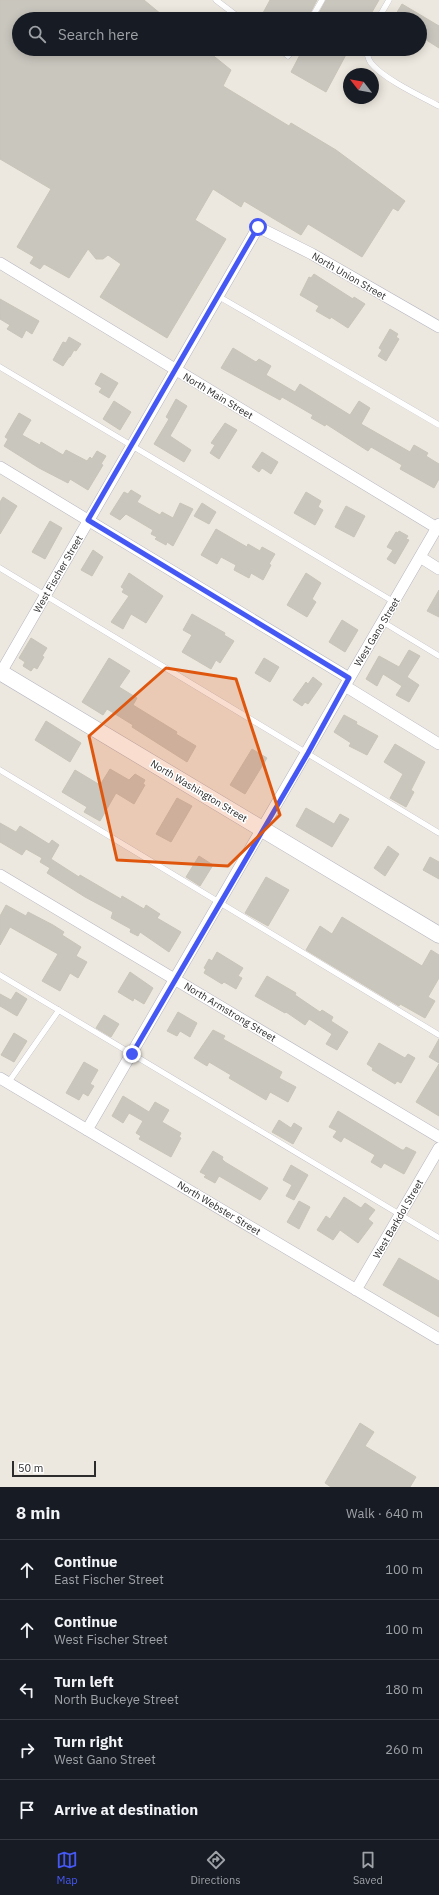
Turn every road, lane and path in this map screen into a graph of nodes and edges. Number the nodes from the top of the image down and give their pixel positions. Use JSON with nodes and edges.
{"nodes":[{"id":1,"x":217,"y":0,"type":"edge"},
{"id":2,"x":322,"y":0,"type":"edge"},
{"id":3,"x":389,"y":0,"type":"edge"},
{"id":4,"x":232,"y":12,"type":"edge"},
{"id":5,"x":315,"y":12,"type":"edge"},
{"id":6,"x":382,"y":12,"type":"edge"},
{"id":7,"x":369,"y":56,"type":"edge"},
{"id":8,"x":439,"y":106,"type":"edge"},
{"id":9,"x":258,"y":227,"type":"joint"},
{"id":10,"x":0,"y":263,"type":"edge"},
{"id":11,"x":218,"y":296,"type":"junction"},
{"id":12,"x":439,"y":327,"type":"edge"},
{"id":13,"x":0,"y":367,"type":"edge"},
{"id":14,"x":176,"y":370,"type":"junction"},
{"id":15,"x":439,"y":425,"type":"edge"},
{"id":16,"x":133,"y":446,"type":"junction"},
{"id":17,"x":0,"y":467,"type":"edge"},
{"id":18,"x":88,"y":520,"type":"junction"},
{"id":19,"x":438,"y":526,"type":"edge"},
{"id":20,"x":420,"y":557,"type":"junction"},
{"id":21,"x":0,"y":568,"type":"edge"},
{"id":22,"x":439,"y":569,"type":"edge"},
{"id":23,"x":46,"y":595,"type":"junction"},
{"id":24,"x":395,"y":602,"type":"junction"},
{"id":25,"x":383,"y":622,"type":"junction"},
{"id":26,"x":439,"y":656,"type":"edge"},
{"id":27,"x":0,"y":673,"type":"edge"},
{"id":28,"x":347,"y":682,"type":"junction"},
{"id":29,"x":439,"y":744,"type":"edge"},
{"id":30,"x":308,"y":753,"type":"junction"},
{"id":31,"x":0,"y":770,"type":"edge"},
{"id":32,"x":262,"y":829,"type":"junction"},
{"id":33,"x":439,"y":833,"type":"edge"},
{"id":34,"x":0,"y":875,"type":"edge"},
{"id":35,"x":220,"y":904,"type":"junction"},
{"id":36,"x":439,"y":935,"type":"edge"},
{"id":37,"x":0,"y":975,"type":"edge"},
{"id":38,"x":175,"y":980,"type":"junction"},
{"id":39,"x":58,"y":1010,"type":"junction"},
{"id":40,"x":439,"y":1035,"type":"edge"},
{"id":41,"x":132,"y":1054,"type":"junction"},
{"id":42,"x":4,"y":1080,"type":"edge"},
{"id":43,"x":87,"y":1130,"type":"junction"},
{"id":44,"x":439,"y":1137,"type":"edge"},
{"id":45,"x":439,"y":1148,"type":"edge"},
{"id":46,"x":400,"y":1215,"type":"junction"},
{"id":47,"x":439,"y":1238,"type":"edge"},
{"id":48,"x":356,"y":1290,"type":"junction"},
{"id":49,"x":439,"y":1339,"type":"edge"}],
"edges":[{"from":1,"to":4,"type":"lane"},
{"from":2,"to":5,"type":"lane"},
{"from":3,"to":6,"type":"lane"},
{"from":7,"to":8,"type":"lane"},
{"from":9,"to":11,"type":"street","name":"West Fischer Street"},
{"from":9,"to":12,"type":"street","name":"North Union Street"},
{"from":10,"to":14,"type":"street","name":"North Main Street"},
{"from":11,"to":14,"type":"street","name":"West Fischer Street"},
{"from":11,"to":15,"type":"lane"},
{"from":13,"to":16,"type":"lane"},
{"from":14,"to":16,"type":"street","name":"West Fischer Street"},
{"from":14,"to":19,"type":"street","name":"North Main Street"},
{"from":16,"to":18,"type":"street","name":"West Fischer Street"},
{"from":16,"to":24,"type":"lane"},
{"from":17,"to":18,"type":"street"},
{"from":18,"to":23,"type":"street","name":"West Fischer Street"},
{"from":18,"to":28,"type":"street"},
{"from":19,"to":20,"type":"street","name":"West Gano Street"},
{"from":20,"to":22,"type":"street"},
{"from":20,"to":24,"type":"street","name":"West Gano Street"},
{"from":21,"to":23,"type":"lane"},
{"from":23,"to":27,"type":"street","name":"West Fischer Street"},
{"from":23,"to":30,"type":"lane"},
{"from":24,"to":25,"type":"street","name":"West Gano Street"},
{"from":25,"to":26,"type":"lane"},
{"from":25,"to":28,"type":"street","name":"West Gano Street"},
{"from":27,"to":32,"type":"main road","name":"North Washington Street"},
{"from":28,"to":29,"type":"street"},
{"from":28,"to":30,"type":"street","name":"West Gano Street"},
{"from":30,"to":32,"type":"street","name":"West Gano Street"},
{"from":30,"to":33,"type":"lane"},
{"from":31,"to":35,"type":"lane"},
{"from":32,"to":35,"type":"street","name":"West Gano Street"},
{"from":32,"to":36,"type":"main road","name":"North Washington Street"},
{"from":34,"to":38,"type":"street","name":"North Armstrong Street"},
{"from":35,"to":38,"type":"street","name":"West Gano Street"},
{"from":35,"to":40,"type":"lane"},
{"from":37,"to":39,"type":"lane"},
{"from":38,"to":41,"type":"street","name":"West Gano Street"},
{"from":38,"to":44,"type":"street","name":"North Armstrong Street"},
{"from":39,"to":41,"type":"lane"},
{"from":39,"to":42,"type":"lane"},
{"from":41,"to":43,"type":"street","name":"West Gano Street"},
{"from":41,"to":46,"type":"lane"},
{"from":42,"to":43,"type":"street","name":"North Webster Street"},
{"from":43,"to":48,"type":"street","name":"North Webster Street"},
{"from":45,"to":46,"type":"street","name":"West Barkdol Street"},
{"from":46,"to":47,"type":"lane"},
{"from":46,"to":48,"type":"street","name":"West Barkdol Street"},
{"from":48,"to":49,"type":"street","name":"North Webster Street"}]}
